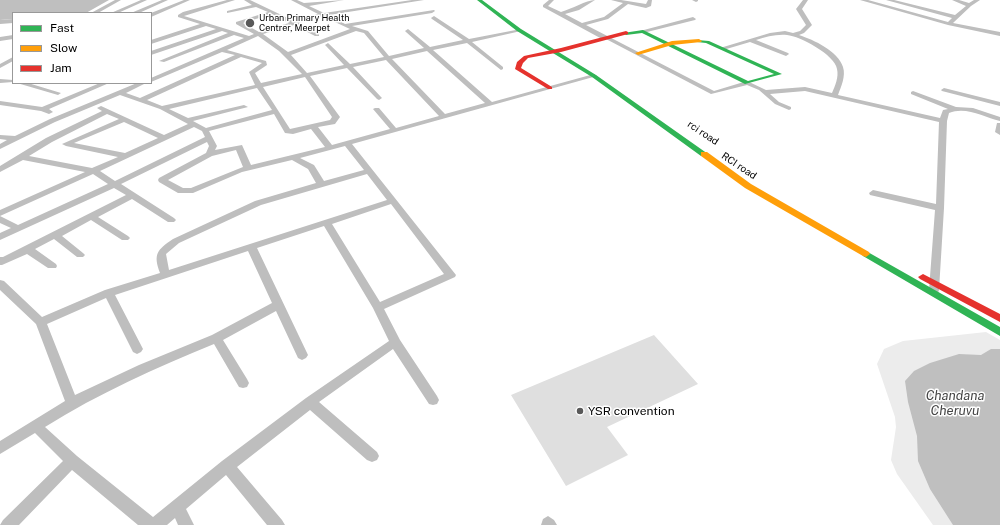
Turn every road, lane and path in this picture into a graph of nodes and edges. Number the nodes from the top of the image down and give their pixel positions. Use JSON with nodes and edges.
{"nodes":[{"id":1,"x":119,"y":0,"type":"edge"},
{"id":2,"x":145,"y":0,"type":"edge"},
{"id":3,"x":166,"y":0,"type":"edge"},
{"id":4,"x":188,"y":0,"type":"edge"},
{"id":5,"x":233,"y":0,"type":"edge"},
{"id":6,"x":246,"y":0,"type":"edge"},
{"id":7,"x":293,"y":0,"type":"edge"},
{"id":8,"x":342,"y":0,"type":"edge"},
{"id":9,"x":381,"y":0,"type":"edge"},
{"id":10,"x":422,"y":0,"type":"edge"},
{"id":11,"x":479,"y":0,"type":"edge"},
{"id":12,"x":486,"y":0,"type":"edge"},
{"id":13,"x":552,"y":0,"type":"edge"},
{"id":14,"x":593,"y":0,"type":"edge"},
{"id":15,"x":613,"y":0,"type":"edge"},
{"id":16,"x":650,"y":0,"type":"edge"},
{"id":17,"x":806,"y":0,"type":"edge"},
{"id":18,"x":862,"y":0,"type":"edge"},
{"id":19,"x":888,"y":0,"type":"edge"},
{"id":20,"x":954,"y":0,"type":"edge"},
{"id":21,"x":978,"y":0,"type":"edge"},
{"id":22,"x":315,"y":2,"type":"edge"},
{"id":23,"x":922,"y":2,"type":"dead end"},
{"id":24,"x":626,"y":3,"type":"junction"},
{"id":25,"x":256,"y":5,"type":"junction"},
{"id":26,"x":303,"y":5,"type":"junction"},
{"id":27,"x":969,"y":5,"type":"junction"},
{"id":28,"x":386,"y":6,"type":"junction"},
{"id":29,"x":95,"y":12,"type":"edge"},
{"id":30,"x":117,"y":12,"type":"edge"},
{"id":31,"x":136,"y":12,"type":"edge"},
{"id":32,"x":229,"y":12,"type":"dead end"},
{"id":33,"x":271,"y":13,"type":"junction"},
{"id":34,"x":321,"y":14,"type":"junction"},
{"id":35,"x":561,"y":14,"type":"junction"},
{"id":36,"x":152,"y":15,"type":"edge"},
{"id":37,"x":957,"y":15,"type":"junction"},
{"id":38,"x":434,"y":18,"type":"dead end"},
{"id":39,"x":693,"y":19,"type":"dead end"},
{"id":40,"x":12,"y":23,"type":"edge"},
{"id":41,"x":238,"y":23,"type":"junction"},
{"id":42,"x":294,"y":23,"type":"junction"},
{"id":43,"x":0,"y":24,"type":"edge"},
{"id":44,"x":206,"y":24,"type":"junction"},
{"id":45,"x":950,"y":24,"type":"junction"},
{"id":46,"x":344,"y":25,"type":"junction"},
{"id":47,"x":581,"y":25,"type":"junction"},
{"id":48,"x":222,"y":29,"type":"junction"},
{"id":49,"x":355,"y":29,"type":"junction"},
{"id":50,"x":519,"y":30,"type":"junction"},
{"id":51,"x":408,"y":31,"type":"dead end"},
{"id":52,"x":643,"y":31,"type":"junction"},
{"id":53,"x":234,"y":33,"type":"junction"},
{"id":54,"x":259,"y":34,"type":"junction"},
{"id":55,"x":795,"y":34,"type":"junction"},
{"id":56,"x":1000,"y":34,"type":"edge"},
{"id":57,"x":316,"y":35,"type":"dead end"},
{"id":58,"x":12,"y":37,"type":"edge"},
{"id":59,"x":249,"y":38,"type":"junction"},
{"id":60,"x":606,"y":38,"type":"junction"},
{"id":61,"x":0,"y":39,"type":"edge"},
{"id":62,"x":752,"y":40,"type":"junction"},
{"id":63,"x":468,"y":41,"type":"junction"},
{"id":64,"x":152,"y":42,"type":"edge"},
{"id":65,"x":669,"y":44,"type":"junction"},
{"id":66,"x":328,"y":45,"type":"dead end"},
{"id":67,"x":722,"y":48,"type":"junction"},
{"id":68,"x":428,"y":49,"type":"junction"},
{"id":69,"x":220,"y":50,"type":"junction"},
{"id":70,"x":557,"y":51,"type":"junction"},
{"id":71,"x":638,"y":53,"type":"junction"},
{"id":72,"x":152,"y":54,"type":"edge"},
{"id":73,"x":287,"y":54,"type":"junction"},
{"id":74,"x":786,"y":54,"type":"dead end"},
{"id":75,"x":152,"y":55,"type":"edge"},
{"id":76,"x":241,"y":55,"type":"junction"},
{"id":77,"x":388,"y":58,"type":"junction"},
{"id":78,"x":12,"y":60,"type":"edge"},
{"id":79,"x":162,"y":61,"type":"junction"},
{"id":80,"x":0,"y":66,"type":"edge"},
{"id":81,"x":348,"y":66,"type":"junction"},
{"id":82,"x":181,"y":67,"type":"junction"},
{"id":83,"x":502,"y":68,"type":"dead end"},
{"id":84,"x":152,"y":73,"type":"edge"},
{"id":85,"x":305,"y":75,"type":"junction"},
{"id":86,"x":159,"y":76,"type":"junction"},
{"id":87,"x":594,"y":76,"type":"junction"},
{"id":88,"x":12,"y":80,"type":"edge"},
{"id":89,"x":152,"y":80,"type":"edge"},
{"id":90,"x":0,"y":81,"type":"edge"},
{"id":91,"x":747,"y":83,"type":"junction"},
{"id":92,"x":24,"y":84,"type":"edge"},
{"id":93,"x":104,"y":84,"type":"edge"},
{"id":94,"x":141,"y":84,"type":"edge"},
{"id":95,"x":258,"y":86,"type":"junction"},
{"id":96,"x":550,"y":88,"type":"junction"},
{"id":97,"x":944,"y":90,"type":"dead end"},
{"id":98,"x":764,"y":92,"type":"junction"},
{"id":99,"x":58,"y":93,"type":"dead end"},
{"id":100,"x":121,"y":93,"type":"junction"},
{"id":101,"x":913,"y":93,"type":"dead end"},
{"id":102,"x":834,"y":96,"type":"junction"},
{"id":103,"x":379,"y":98,"type":"dead end"},
{"id":104,"x":141,"y":100,"type":"junction"},
{"id":105,"x":0,"y":102,"type":"edge"},
{"id":106,"x":92,"y":104,"type":"junction"},
{"id":107,"x":490,"y":104,"type":"junction"},
{"id":108,"x":1000,"y":104,"type":"edge"},
{"id":109,"x":244,"y":107,"type":"dead end"},
{"id":110,"x":162,"y":108,"type":"junction"},
{"id":111,"x":789,"y":108,"type":"dead end"},
{"id":112,"x":376,"y":109,"type":"dead end"},
{"id":113,"x":955,"y":109,"type":"junction"},
{"id":114,"x":43,"y":110,"type":"junction"},
{"id":115,"x":107,"y":111,"type":"junction"},
{"id":116,"x":276,"y":111,"type":"junction"},
{"id":117,"x":443,"y":116,"type":"junction"},
{"id":118,"x":61,"y":117,"type":"junction"},
{"id":119,"x":125,"y":119,"type":"junction"},
{"id":120,"x":1000,"y":119,"type":"edge"},
{"id":121,"x":943,"y":121,"type":"junction"},
{"id":122,"x":189,"y":123,"type":"junction"},
{"id":123,"x":1000,"y":125,"type":"edge"},
{"id":124,"x":313,"y":126,"type":"junction"},
{"id":125,"x":393,"y":129,"type":"junction"},
{"id":126,"x":1000,"y":133,"type":"edge"},
{"id":127,"x":207,"y":134,"type":"junction"},
{"id":128,"x":0,"y":137,"type":"edge"},
{"id":129,"x":15,"y":138,"type":"junction"},
{"id":130,"x":164,"y":138,"type":"junction"},
{"id":131,"x":49,"y":140,"type":"junction"},
{"id":132,"x":347,"y":143,"type":"junction"},
{"id":133,"x":66,"y":144,"type":"junction"},
{"id":134,"x":0,"y":147,"type":"edge"},
{"id":135,"x":330,"y":148,"type":"junction"},
{"id":136,"x":209,"y":154,"type":"junction"},
{"id":137,"x":126,"y":156,"type":"junction"},
{"id":138,"x":22,"y":157,"type":"junction"},
{"id":139,"x":293,"y":157,"type":"junction"},
{"id":140,"x":248,"y":168,"type":"junction"},
{"id":141,"x":0,"y":170,"type":"edge"},
{"id":142,"x":94,"y":171,"type":"junction"},
{"id":143,"x":369,"y":171,"type":"junction"},
{"id":144,"x":115,"y":184,"type":"junction"},
{"id":145,"x":321,"y":184,"type":"junction"},
{"id":146,"x":873,"y":192,"type":"dead end"},
{"id":147,"x":134,"y":195,"type":"junction"},
{"id":148,"x":392,"y":201,"type":"junction"},
{"id":149,"x":940,"y":208,"type":"junction"},
{"id":150,"x":0,"y":213,"type":"edge"},
{"id":151,"x":91,"y":216,"type":"junction"},
{"id":152,"x":0,"y":219,"type":"edge"},
{"id":153,"x":171,"y":220,"type":"dead end"},
{"id":154,"x":326,"y":222,"type":"junction"},
{"id":155,"x":17,"y":228,"type":"junction"},
{"id":156,"x":55,"y":235,"type":"junction"},
{"id":157,"x":0,"y":237,"type":"edge"},
{"id":158,"x":125,"y":238,"type":"dead end"},
{"id":159,"x":251,"y":246,"type":"junction"},
{"id":160,"x":26,"y":250,"type":"junction"},
{"id":161,"x":80,"y":255,"type":"dead end"},
{"id":162,"x":0,"y":260,"type":"edge"},
{"id":163,"x":52,"y":266,"type":"dead end"},
{"id":164,"x":166,"y":274,"type":"junction"},
{"id":165,"x":0,"y":284,"type":"edge"},
{"id":166,"x":934,"y":284,"type":"junction"},
{"id":167,"x":109,"y":293,"type":"junction"},
{"id":168,"x":934,"y":294,"type":"junction"},
{"id":169,"x":278,"y":304,"type":"junction"},
{"id":170,"x":378,"y":307,"type":"junction"},
{"id":171,"x":1000,"y":318,"type":"edge"},
{"id":172,"x":41,"y":322,"type":"junction"},
{"id":173,"x":1000,"y":332,"type":"edge"},
{"id":174,"x":216,"y":338,"type":"junction"},
{"id":175,"x":395,"y":342,"type":"junction"},
{"id":176,"x":137,"y":349,"type":"dead end"},
{"id":177,"x":302,"y":356,"type":"dead end"},
{"id":178,"x":243,"y":383,"type":"dead end"},
{"id":179,"x":433,"y":400,"type":"dead end"},
{"id":180,"x":310,"y":402,"type":"junction"},
{"id":181,"x":72,"y":403,"type":"junction"},
{"id":182,"x":36,"y":426,"type":"junction"},
{"id":183,"x":0,"y":448,"type":"edge"},
{"id":184,"x":372,"y":456,"type":"dead end"},
{"id":185,"x":72,"y":461,"type":"junction"},
{"id":186,"x":227,"y":466,"type":"junction"},
{"id":187,"x":177,"y":507,"type":"junction"},
{"id":188,"x":8,"y":525,"type":"edge"},
{"id":189,"x":150,"y":525,"type":"edge"},
{"id":190,"x":155,"y":525,"type":"edge"},
{"id":191,"x":186,"y":525,"type":"edge"},
{"id":192,"x":277,"y":525,"type":"edge"}],
"edges":[{"from":1,"to":29,"type":"street"},
{"from":2,"to":30,"type":"street"},
{"from":3,"to":31,"type":"street"},
{"from":4,"to":36,"type":"street"},
{"from":5,"to":44,"type":"street"},
{"from":6,"to":25,"type":"street"},
{"from":7,"to":26,"type":"street"},
{"from":8,"to":22,"type":"street"},
{"from":9,"to":28,"type":"street"},
{"from":10,"to":28,"type":"street"},
{"from":10,"to":46,"type":"street"},
{"from":11,"to":50,"type":"main road","name":"RCI road"},
{"from":12,"to":70,"type":"main road","name":"rci road"},
{"from":13,"to":35,"type":"street"},
{"from":14,"to":35,"type":"street"},
{"from":15,"to":24,"type":"street"},
{"from":16,"to":24,"type":"street"},
{"from":17,"to":55,"type":"street"},
{"from":18,"to":45,"type":"street"},
{"from":19,"to":37,"type":"street"},
{"from":20,"to":27,"type":"street"},
{"from":21,"to":27,"type":"street"},
{"from":22,"to":26,"type":"street"},
{"from":23,"to":37,"type":"street"},
{"from":24,"to":47,"type":"street"},
{"from":25,"to":32,"type":"street"},
{"from":25,"to":33,"type":"street"},
{"from":26,"to":34,"type":"street"},
{"from":27,"to":37,"type":"street"},
{"from":28,"to":34,"type":"street"},
{"from":33,"to":41,"type":"street"},
{"from":33,"to":42,"type":"street"},
{"from":34,"to":42,"type":"street"},
{"from":34,"to":46,"type":"street"},
{"from":35,"to":47,"type":"street"},
{"from":37,"to":45,"type":"street"},
{"from":38,"to":63,"type":"street"},
{"from":39,"to":52,"type":"street"},
{"from":40,"to":43,"type":"street"},
{"from":41,"to":48,"type":"street"},
{"from":41,"to":54,"type":"street"},
{"from":42,"to":54,"type":"street"},
{"from":42,"to":57,"type":"street"},
{"from":44,"to":48,"type":"street"},
{"from":44,"to":64,"type":"street"},
{"from":45,"to":56,"type":"street"},
{"from":46,"to":49,"type":"street"},
{"from":47,"to":60,"type":"street"},
{"from":48,"to":53,"type":"street"},
{"from":48,"to":72,"type":"street"},
{"from":49,"to":73,"type":"street"},
{"from":49,"to":77,"type":"street"},
{"from":50,"to":63,"type":"street"},
{"from":50,"to":70,"type":"main road","name":"RCI road"},
{"from":51,"to":68,"type":"street"},
{"from":52,"to":60,"type":"main road"},
{"from":52,"to":65,"type":"main road"},
{"from":53,"to":59,"type":"street"},
{"from":53,"to":79,"type":"street"},
{"from":54,"to":59,"type":"street"},
{"from":54,"to":73,"type":"street"},
{"from":55,"to":62,"type":"street"},
{"from":55,"to":102,"type":"street"},
{"from":58,"to":61,"type":"street"},
{"from":59,"to":69,"type":"street"},
{"from":60,"to":70,"type":"main road"},
{"from":60,"to":71,"type":"street"},
{"from":62,"to":67,"type":"street"},
{"from":62,"to":74,"type":"street"},
{"from":63,"to":68,"type":"street"},
{"from":63,"to":83,"type":"street"},
{"from":65,"to":67,"type":"main road"},
{"from":65,"to":71,"type":"main road"},
{"from":65,"to":91,"type":"main road"},
{"from":66,"to":81,"type":"street"},
{"from":67,"to":91,"type":"main road"},
{"from":68,"to":77,"type":"street"},
{"from":68,"to":107,"type":"street"},
{"from":69,"to":76,"type":"street"},
{"from":69,"to":82,"type":"street"},
{"from":70,"to":87,"type":"main road","name":"RCI road"},
{"from":70,"to":96,"type":"main road"},
{"from":70,"to":166,"type":"main road","name":"rci road"},
{"from":71,"to":91,"type":"street"},
{"from":73,"to":85,"type":"street"},
{"from":75,"to":79,"type":"street"},
{"from":76,"to":95,"type":"street"},
{"from":76,"to":104,"type":"street"},
{"from":77,"to":81,"type":"street"},
{"from":77,"to":117,"type":"street"},
{"from":78,"to":80,"type":"street"},
{"from":79,"to":82,"type":"street"},
{"from":81,"to":85,"type":"street"},
{"from":81,"to":103,"type":"street"},
{"from":82,"to":86,"type":"street"},
{"from":84,"to":86,"type":"street"},
{"from":85,"to":95,"type":"street"},
{"from":85,"to":124,"type":"street"},
{"from":86,"to":89,"type":"street"},
{"from":87,"to":96,"type":"street"},
{"from":87,"to":168,"type":"main road","name":"RCI road"},
{"from":88,"to":90,"type":"street"},
{"from":91,"to":98,"type":"street"},
{"from":92,"to":99,"type":"street"},
{"from":93,"to":114,"type":"street"},
{"from":94,"to":100,"type":"street"},
{"from":95,"to":110,"type":"street"},
{"from":95,"to":116,"type":"street"},
{"from":96,"to":107,"type":"street"},
{"from":97,"to":108,"type":"street"},
{"from":98,"to":102,"type":"street"},
{"from":98,"to":111,"type":"street"},
{"from":100,"to":104,"type":"street"},
{"from":100,"to":106,"type":"street"},
{"from":101,"to":113,"type":"street"},
{"from":102,"to":121,"type":"street"},
{"from":104,"to":110,"type":"street"},
{"from":105,"to":114,"type":"street"},
{"from":106,"to":115,"type":"street"},
{"from":106,"to":118,"type":"street"},
{"from":107,"to":117,"type":"street"},
{"from":109,"to":122,"type":"street"},
{"from":110,"to":122,"type":"street"},
{"from":112,"to":125,"type":"street"},
{"from":113,"to":120,"type":"street"},
{"from":113,"to":121,"type":"street"},
{"from":114,"to":118,"type":"street"},
{"from":115,"to":119,"type":"street"},
{"from":115,"to":131,"type":"street"},
{"from":116,"to":124,"type":"street"},
{"from":116,"to":127,"type":"street"},
{"from":117,"to":125,"type":"street"},
{"from":118,"to":129,"type":"street"},
{"from":119,"to":130,"type":"street"},
{"from":119,"to":133,"type":"street"},
{"from":121,"to":149,"type":"street"},
{"from":122,"to":127,"type":"street"},
{"from":122,"to":130,"type":"street"},
{"from":123,"to":126,"type":"street"},
{"from":124,"to":135,"type":"street"},
{"from":125,"to":132,"type":"street"},
{"from":127,"to":136,"type":"street"},
{"from":127,"to":144,"type":"street"},
{"from":128,"to":129,"type":"street"},
{"from":129,"to":134,"type":"street"},
{"from":130,"to":137,"type":"street"},
{"from":131,"to":133,"type":"street"},
{"from":131,"to":138,"type":"street"},
{"from":132,"to":135,"type":"street"},
{"from":132,"to":143,"type":"street"},
{"from":133,"to":137,"type":"street"},
{"from":135,"to":139,"type":"street"},
{"from":136,"to":140,"type":"street"},
{"from":136,"to":140,"type":"street"},
{"from":137,"to":142,"type":"street"},
{"from":138,"to":141,"type":"street"},
{"from":138,"to":142,"type":"street"},
{"from":139,"to":140,"type":"street"},
{"from":139,"to":145,"type":"street"},
{"from":142,"to":144,"type":"street"},
{"from":142,"to":150,"type":"street"},
{"from":143,"to":145,"type":"street"},
{"from":143,"to":148,"type":"street"},
{"from":144,"to":147,"type":"street"},
{"from":144,"to":155,"type":"street"},
{"from":145,"to":164,"type":"street"},
{"from":146,"to":149,"type":"street"},
{"from":147,"to":151,"type":"street"},
{"from":147,"to":153,"type":"street"},
{"from":148,"to":154,"type":"street"},
{"from":148,"to":170,"type":"street"},
{"from":149,"to":166,"type":"street"},
{"from":151,"to":156,"type":"street"},
{"from":151,"to":158,"type":"street"},
{"from":152,"to":155,"type":"street"},
{"from":154,"to":159,"type":"street"},
{"from":154,"to":170,"type":"street"},
{"from":155,"to":157,"type":"street"},
{"from":156,"to":160,"type":"street"},
{"from":156,"to":161,"type":"street"},
{"from":159,"to":164,"type":"street"},
{"from":159,"to":169,"type":"street"},
{"from":160,"to":162,"type":"street"},
{"from":160,"to":163,"type":"street"},
{"from":164,"to":167,"type":"street"},
{"from":165,"to":172,"type":"street"},
{"from":166,"to":168,"type":"street"},
{"from":166,"to":171,"type":"main road","name":"rci road"},
{"from":167,"to":172,"type":"street"},
{"from":167,"to":176,"type":"street"},
{"from":168,"to":173,"type":"main road","name":"RCI road"},
{"from":169,"to":174,"type":"street"},
{"from":169,"to":177,"type":"street"},
{"from":170,"to":175,"type":"street"},
{"from":172,"to":181,"type":"street"},
{"from":174,"to":178,"type":"street"},
{"from":174,"to":181,"type":"street"},
{"from":175,"to":179,"type":"street"},
{"from":175,"to":180,"type":"street"},
{"from":180,"to":184,"type":"street"},
{"from":180,"to":186,"type":"street"},
{"from":181,"to":182,"type":"street"},
{"from":182,"to":183,"type":"street"},
{"from":182,"to":185,"type":"street"},
{"from":185,"to":188,"type":"street"},
{"from":185,"to":189,"type":"street"},
{"from":186,"to":187,"type":"street"},
{"from":186,"to":192,"type":"street"},
{"from":187,"to":190,"type":"street"},
{"from":187,"to":191,"type":"street"}]}
